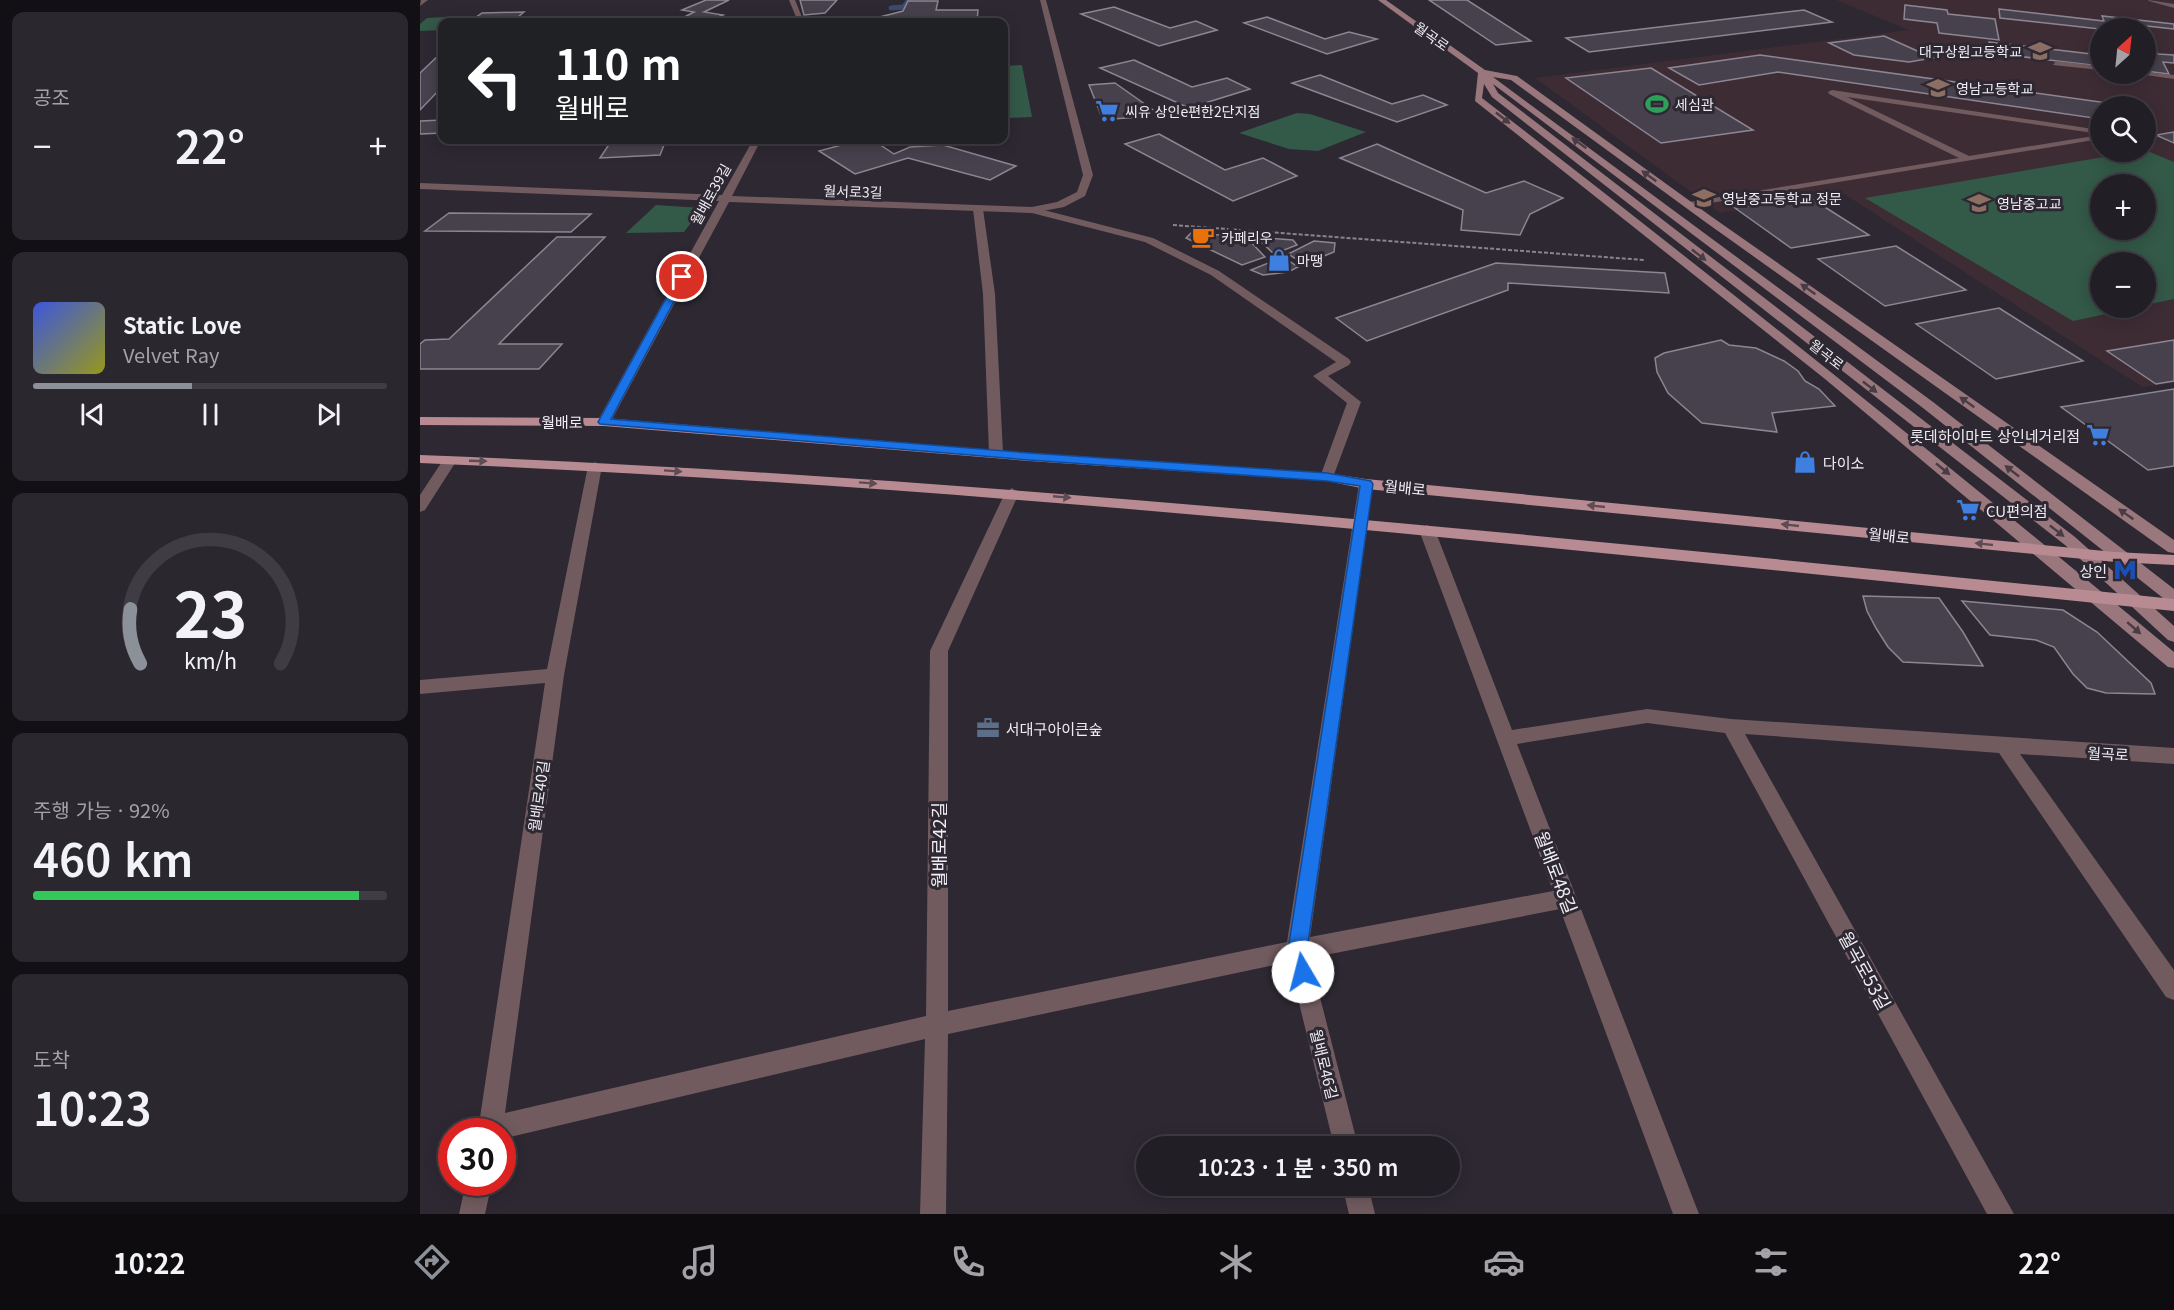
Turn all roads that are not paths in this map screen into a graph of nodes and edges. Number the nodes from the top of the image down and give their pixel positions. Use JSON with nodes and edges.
{"nodes":[{"id":1,"x":425,"y":0,"type":"edge"},
{"id":2,"x":792,"y":0,"type":"edge"},
{"id":3,"x":1043,"y":0,"type":"edge"},
{"id":4,"x":1381,"y":0,"type":"edge"},
{"id":5,"x":2151,"y":0,"type":"edge"},
{"id":6,"x":420,"y":4,"type":"edge"},
{"id":7,"x":2174,"y":6,"type":"edge"},
{"id":8,"x":799,"y":18,"type":"edge"},
{"id":9,"x":2056,"y":63,"type":"dead end"},
{"id":10,"x":2090,"y":68,"type":"edge"},
{"id":11,"x":1482,"y":72,"type":"junction"},
{"id":12,"x":2156,"y":75,"type":"edge"},
{"id":13,"x":2174,"y":77,"type":"edge"},
{"id":14,"x":2090,"y":131,"type":"edge"},
{"id":15,"x":2090,"y":139,"type":"edge"},
{"id":16,"x":755,"y":144,"type":"edge"},
{"id":17,"x":1968,"y":159,"type":"junction"},
{"id":18,"x":420,"y":186,"type":"edge"},
{"id":19,"x":726,"y":199,"type":"junction"},
{"id":20,"x":1689,"y":205,"type":"junction"},
{"id":21,"x":978,"y":209,"type":"junction"},
{"id":22,"x":1032,"y":210,"type":"junction"},
{"id":23,"x":420,"y":421,"type":"edge"},
{"id":24,"x":604,"y":422,"type":"junction"},
{"id":25,"x":996,"y":453,"type":"junction"},
{"id":26,"x":420,"y":459,"type":"edge"},
{"id":27,"x":450,"y":460,"type":"junction"},
{"id":28,"x":595,"y":466,"type":"junction"},
{"id":29,"x":1327,"y":477,"type":"junction"},
{"id":30,"x":1366,"y":484,"type":"junction"},
{"id":31,"x":1012,"y":493,"type":"junction"},
{"id":32,"x":420,"y":507,"type":"edge"},
{"id":33,"x":1361,"y":524,"type":"junction"},
{"id":34,"x":1427,"y":530,"type":"junction"},
{"id":35,"x":2174,"y":548,"type":"edge"},
{"id":36,"x":2042,"y":549,"type":"junction"},
{"id":37,"x":2174,"y":560,"type":"edge"},
{"id":38,"x":2098,"y":597,"type":"junction"},
{"id":39,"x":2174,"y":598,"type":"edge"},
{"id":40,"x":2174,"y":605,"type":"edge"},
{"id":41,"x":2174,"y":636,"type":"edge"},
{"id":42,"x":2174,"y":662,"type":"edge"},
{"id":43,"x":555,"y":675,"type":"junction"},
{"id":44,"x":420,"y":687,"type":"edge"},
{"id":45,"x":1731,"y":726,"type":"junction"},
{"id":46,"x":1505,"y":740,"type":"junction"},
{"id":47,"x":2004,"y":746,"type":"junction"},
{"id":48,"x":2174,"y":756,"type":"edge"},
{"id":49,"x":1568,"y":898,"type":"junction"},
{"id":50,"x":1298,"y":950,"type":"junction"},
{"id":51,"x":2174,"y":989,"type":"edge"},
{"id":52,"x":937,"y":1025,"type":"junction"},
{"id":53,"x":493,"y":1118,"type":"edge"},
{"id":54,"x":516,"y":1124,"type":"edge"},
{"id":55,"x":1344,"y":1136,"type":"edge"},
{"id":56,"x":476,"y":1196,"type":"edge"},
{"id":57,"x":1358,"y":1196,"type":"edge"},
{"id":58,"x":472,"y":1214,"type":"edge"},
{"id":59,"x":933,"y":1214,"type":"edge"},
{"id":60,"x":1362,"y":1214,"type":"edge"},
{"id":61,"x":1686,"y":1214,"type":"edge"},
{"id":62,"x":2001,"y":1214,"type":"edge"}],
"edges":[{"from":1,"to":6,"type":"street"},
{"from":2,"to":8,"type":"street"},
{"from":3,"to":22,"type":"street","name":"월서로3길"},
{"from":4,"to":11,"type":"main road","name":"월곡로"},
{"from":5,"to":7,"type":"lane"},
{"from":9,"to":10,"type":"lane"},
{"from":20,"to":11,"type":"main road","one_way":true},
{"from":11,"to":36,"type":"main road","one_way":true},
{"from":39,"to":11,"type":"main road","name":"월곡로","one_way":true},
{"from":11,"to":41,"type":"main road","name":"월곡로","one_way":true},
{"from":12,"to":13,"type":"lane"},
{"from":14,"to":17,"type":"lane"},
{"from":15,"to":17,"type":"lane"},
{"from":16,"to":19,"type":"street","name":"월배로39길"},
{"from":17,"to":20,"type":"lane"},
{"from":18,"to":19,"type":"street","name":"월서로3길"},
{"from":19,"to":21,"type":"street","name":"월서로3길"},
{"from":19,"to":24,"type":"street","name":"월배로39길"},
{"from":35,"to":20,"type":"main road","one_way":true},
{"from":21,"to":22,"type":"street","name":"월서로3길"},
{"from":21,"to":25,"type":"street"},
{"from":22,"to":29,"type":"street"},
{"from":23,"to":24,"type":"main road","name":"월배로"},
{"from":24,"to":25,"type":"main road","name":"월배로"},
{"from":25,"to":29,"type":"main road","name":"월배로"},
{"from":26,"to":27,"type":"main road"},
{"from":27,"to":28,"type":"main road","one_way":true},
{"from":27,"to":32,"type":"street"},
{"from":28,"to":31,"type":"main road","one_way":true},
{"from":28,"to":43,"type":"street","name":"월배로40길"},
{"from":29,"to":30,"type":"main road","name":"월배로"},
{"from":30,"to":33,"type":"street","name":"월배로46길"},
{"from":36,"to":30,"type":"main road","name":"월배로","one_way":true},
{"from":31,"to":33,"type":"main road","one_way":true},
{"from":31,"to":52,"type":"street","name":"월배로42길"},
{"from":33,"to":34,"type":"main road"},
{"from":33,"to":50,"type":"street","name":"월배로46길"},
{"from":34,"to":38,"type":"main road"},
{"from":34,"to":46,"type":"street","name":"월배로48길"},
{"from":36,"to":37,"type":"main road","name":"월배로"},
{"from":36,"to":38,"type":"main road"},
{"from":38,"to":40,"type":"main road"},
{"from":38,"to":42,"type":"main road","one_way":true},
{"from":43,"to":44,"type":"street"},
{"from":43,"to":53,"type":"street","name":"월배로40길"},
{"from":45,"to":46,"type":"street","name":"월곡로"},
{"from":45,"to":47,"type":"street","name":"월곡로"},
{"from":45,"to":62,"type":"street","name":"월곡로53길"},
{"from":46,"to":49,"type":"street","name":"월배로48길"},
{"from":47,"to":48,"type":"street","name":"월곡로"},
{"from":47,"to":51,"type":"street"},
{"from":49,"to":50,"type":"street","name":"월배로40길"},
{"from":49,"to":61,"type":"street","name":"월배로48길"},
{"from":50,"to":52,"type":"street","name":"월배로40길"},
{"from":50,"to":55,"type":"street","name":"월배로46길"},
{"from":52,"to":54,"type":"street","name":"월배로40길"},
{"from":52,"to":59,"type":"street","name":"월배로42길"},
{"from":56,"to":58,"type":"street"},
{"from":57,"to":60,"type":"street"}]}
